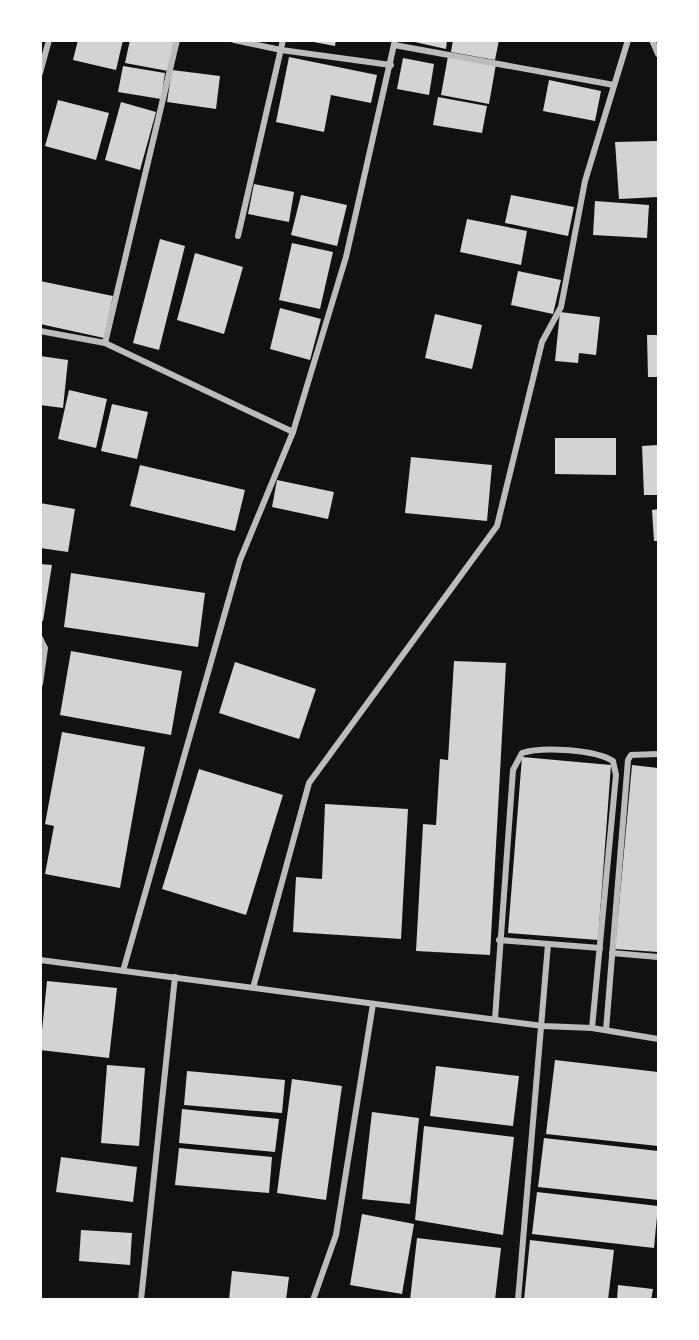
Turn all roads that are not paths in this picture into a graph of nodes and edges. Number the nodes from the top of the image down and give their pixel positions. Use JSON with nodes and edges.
{"nodes":[{"id":1,"x":49,"y":40,"type":"edge"},
{"id":2,"x":177,"y":40,"type":"edge"},
{"id":3,"x":234,"y":40,"type":"edge"},
{"id":4,"x":283,"y":40,"type":"edge"},
{"id":5,"x":628,"y":40,"type":"edge"},
{"id":6,"x":652,"y":40,"type":"edge"},
{"id":7,"x":395,"y":43,"type":"edge"},
{"id":8,"x":281,"y":50,"type":"junction"},
{"id":9,"x":658,"y":54,"type":"edge"},
{"id":10,"x":391,"y":65,"type":"junction"},
{"id":11,"x":40,"y":74,"type":"edge"},
{"id":12,"x":614,"y":85,"type":"junction"},
{"id":13,"x":238,"y":236,"type":"dead end"},
{"id":14,"x":40,"y":331,"type":"edge"},
{"id":15,"x":105,"y":343,"type":"junction"},
{"id":16,"x":293,"y":432,"type":"junction"},
{"id":17,"x":40,"y":638,"type":"edge"},
{"id":18,"x":40,"y":684,"type":"edge"},
{"id":19,"x":658,"y":754,"type":"edge"},
{"id":20,"x":499,"y":940,"type":"junction"},
{"id":21,"x":548,"y":944,"type":"junction"},
{"id":22,"x":600,"y":948,"type":"junction"},
{"id":23,"x":612,"y":953,"type":"junction"},
{"id":24,"x":658,"y":957,"type":"edge"},
{"id":25,"x":40,"y":960,"type":"edge"},
{"id":26,"x":123,"y":971,"type":"junction"},
{"id":27,"x":175,"y":977,"type":"junction"},
{"id":28,"x":253,"y":988,"type":"junction"},
{"id":29,"x":373,"y":1004,"type":"junction"},
{"id":30,"x":495,"y":1019,"type":"junction"},
{"id":31,"x":543,"y":1026,"type":"junction"},
{"id":32,"x":592,"y":1028,"type":"junction"},
{"id":33,"x":606,"y":1030,"type":"junction"},
{"id":34,"x":658,"y":1039,"type":"edge"},
{"id":35,"x":141,"y":1299,"type":"edge"},
{"id":36,"x":313,"y":1299,"type":"edge"},
{"id":37,"x":518,"y":1299,"type":"edge"}],
"edges":[{"from":1,"to":11,"type":"street"},
{"from":2,"to":15,"type":"street"},
{"from":3,"to":8,"type":"street"},
{"from":4,"to":8,"type":"street"},
{"from":5,"to":12,"type":"street"},
{"from":6,"to":9,"type":"street"},
{"from":7,"to":10,"type":"street"},
{"from":7,"to":12,"type":"street"},
{"from":8,"to":10,"type":"street"},
{"from":8,"to":13,"type":"street"},
{"from":10,"to":16,"type":"street"},
{"from":12,"to":28,"type":"street"},
{"from":14,"to":15,"type":"street"},
{"from":15,"to":16,"type":"street"},
{"from":16,"to":26,"type":"street"},
{"from":17,"to":18,"type":"street"},
{"from":19,"to":23,"type":"street"},
{"from":20,"to":21,"type":"street"},
{"from":20,"to":22,"type":"street"},
{"from":20,"to":30,"type":"street"},
{"from":21,"to":22,"type":"street"},
{"from":21,"to":31,"type":"street"},
{"from":22,"to":32,"type":"street"},
{"from":23,"to":24,"type":"street"},
{"from":23,"to":33,"type":"street"},
{"from":25,"to":26,"type":"street"},
{"from":26,"to":27,"type":"street"},
{"from":27,"to":28,"type":"street"},
{"from":27,"to":35,"type":"street"},
{"from":28,"to":29,"type":"street"},
{"from":29,"to":30,"type":"street"},
{"from":29,"to":36,"type":"street"},
{"from":30,"to":31,"type":"street"},
{"from":31,"to":32,"type":"street"},
{"from":31,"to":37,"type":"street"},
{"from":32,"to":33,"type":"street"},
{"from":33,"to":34,"type":"street"}]}
